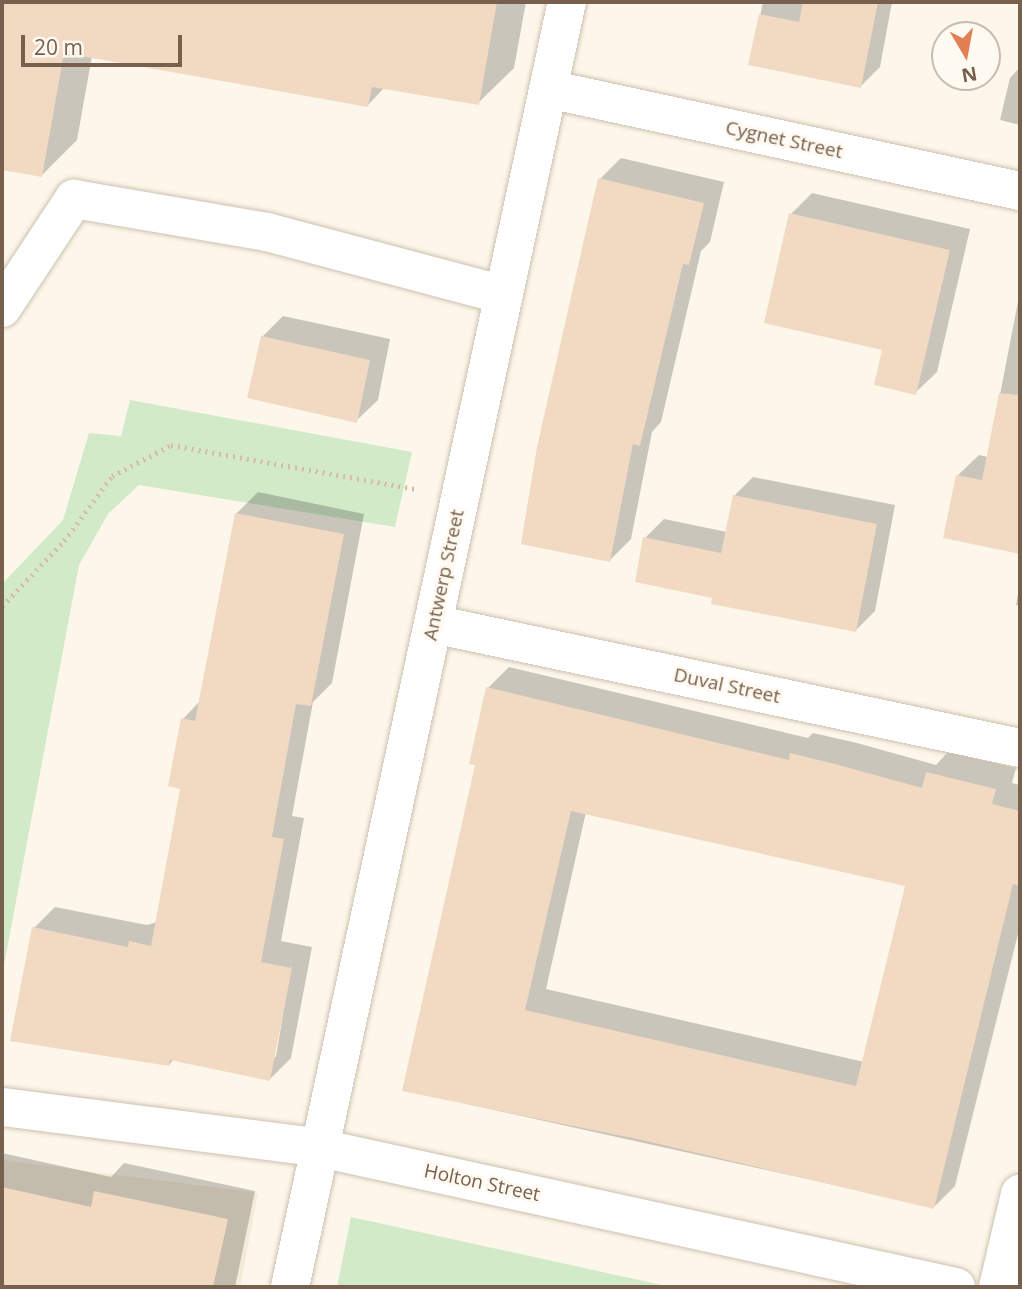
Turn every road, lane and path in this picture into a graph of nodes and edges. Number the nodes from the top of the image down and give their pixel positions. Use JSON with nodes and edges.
{"nodes":[{"id":1,"x":566,"y":2,"type":"edge"},
{"id":2,"x":548,"y":89,"type":"junction"},
{"id":3,"x":1020,"y":191,"type":"edge"},
{"id":4,"x":504,"y":295,"type":"junction"},
{"id":5,"x":2,"y":308,"type":"edge"},
{"id":6,"x":460,"y":500,"type":"junction"},
{"id":7,"x":2,"y":606,"type":"edge"},
{"id":8,"x":433,"y":624,"type":"junction"},
{"id":9,"x":1020,"y":748,"type":"edge"},
{"id":10,"x":2,"y":1107,"type":"edge"},
{"id":11,"x":320,"y":1148,"type":"junction"},
{"id":12,"x":1020,"y":1194,"type":"edge"},
{"id":13,"x":289,"y":1287,"type":"edge"},
{"id":14,"x":956,"y":1287,"type":"edge"},
{"id":15,"x":998,"y":1287,"type":"edge"}],
"edges":[{"from":1,"to":2,"type":"street","name":"Antwerp Street"},
{"from":2,"to":3,"type":"street","name":"Cygnet Street"},
{"from":2,"to":4,"type":"street","name":"Antwerp Street"},
{"from":4,"to":5,"type":"street"},
{"from":4,"to":6,"type":"street","name":"Antwerp Street"},
{"from":6,"to":7,"type":"path"},
{"from":6,"to":8,"type":"street","name":"Antwerp Street"},
{"from":8,"to":9,"type":"street","name":"Duval Street"},
{"from":8,"to":11,"type":"street","name":"Antwerp Street"},
{"from":10,"to":11,"type":"street","name":"Holton Street"},
{"from":11,"to":13,"type":"street","name":"Antwerp Street"},
{"from":11,"to":14,"type":"street","name":"Holton Street"},
{"from":12,"to":15,"type":"street"}]}
